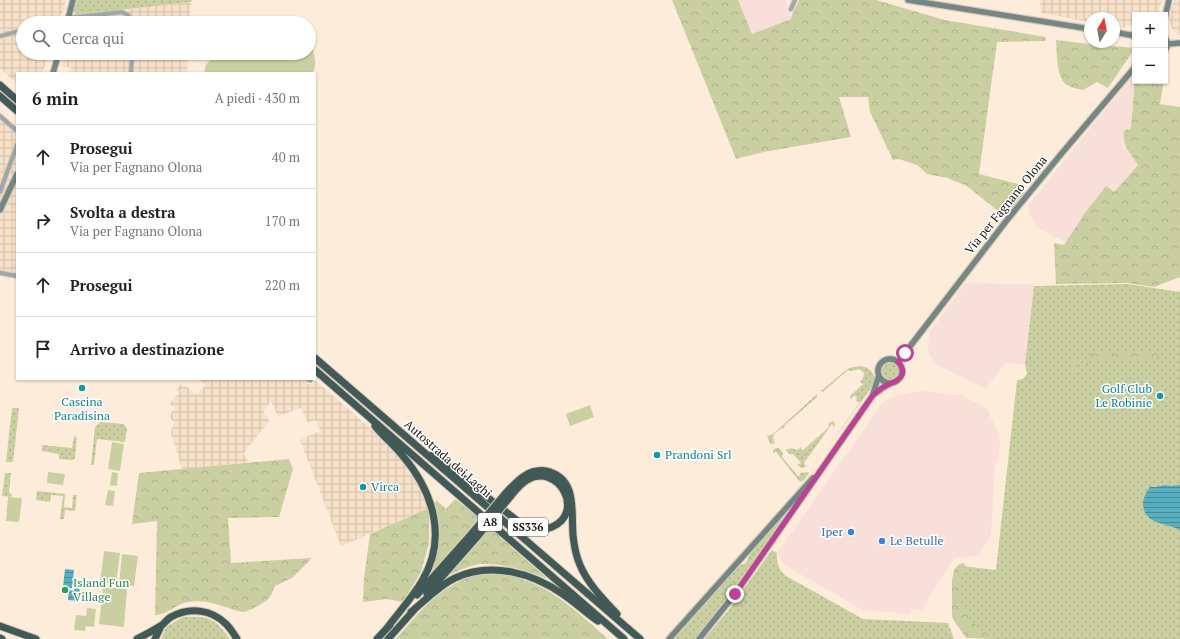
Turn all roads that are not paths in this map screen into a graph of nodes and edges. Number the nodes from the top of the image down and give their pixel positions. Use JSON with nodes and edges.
{"nodes":[{"id":1,"x":73,"y":0,"type":"edge"},
{"id":2,"x":795,"y":0,"type":"edge"},
{"id":3,"x":908,"y":0,"type":"edge"},
{"id":4,"x":1169,"y":0,"type":"edge"},
{"id":5,"x":791,"y":9,"type":"dead end"},
{"id":6,"x":1166,"y":12,"type":"edge"},
{"id":7,"x":68,"y":16,"type":"edge"},
{"id":8,"x":94,"y":16,"type":"edge"},
{"id":9,"x":129,"y":16,"type":"edge"},
{"id":10,"x":1084,"y":28,"type":"edge"},
{"id":11,"x":16,"y":32,"type":"edge"},
{"id":12,"x":1120,"y":33,"type":"edge"},
{"id":13,"x":1132,"y":35,"type":"edge"},
{"id":14,"x":0,"y":36,"type":"edge"},
{"id":15,"x":1180,"y":43,"type":"edge"},
{"id":16,"x":1168,"y":44,"type":"edge"},
{"id":17,"x":57,"y":60,"type":"edge"},
{"id":18,"x":132,"y":60,"type":"edge"},
{"id":19,"x":1132,"y":71,"type":"edge"},
{"id":20,"x":53,"y":72,"type":"edge"},
{"id":21,"x":131,"y":72,"type":"edge"},
{"id":22,"x":0,"y":85,"type":"edge"},
{"id":23,"x":0,"y":96,"type":"edge"},
{"id":24,"x":16,"y":99,"type":"edge"},
{"id":25,"x":16,"y":110,"type":"edge"},
{"id":26,"x":0,"y":116,"type":"edge"},
{"id":27,"x":16,"y":129,"type":"edge"},
{"id":28,"x":16,"y":147,"type":"edge"},
{"id":29,"x":16,"y":176,"type":"edge"},
{"id":30,"x":2,"y":177,"type":"edge"},
{"id":31,"x":0,"y":192,"type":"edge"},
{"id":32,"x":0,"y":210,"type":"edge"},
{"id":33,"x":0,"y":273,"type":"edge"},
{"id":34,"x":16,"y":276,"type":"edge"},
{"id":35,"x":316,"y":359,"type":"edge"},
{"id":36,"x":898,"y":362,"type":"junction"},
{"id":37,"x":316,"y":371,"type":"edge"},
{"id":38,"x":879,"y":375,"type":"junction"},
{"id":39,"x":891,"y":383,"type":"junction"},
{"id":40,"x":873,"y":395,"type":"junction"},
{"id":41,"x":356,"y":405,"type":"junction"},
{"id":42,"x":419,"y":448,"type":"junction"},
{"id":43,"x":823,"y":466,"type":"junction"},
{"id":44,"x":508,"y":496,"type":"junction"},
{"id":45,"x":475,"y":535,"type":"junction"},
{"id":46,"x":411,"y":612,"type":"junction"},
{"id":47,"x":161,"y":625,"type":"junction"},
{"id":48,"x":0,"y":626,"type":"edge"},
{"id":49,"x":388,"y":628,"type":"junction"},
{"id":50,"x":0,"y":631,"type":"edge"},
{"id":51,"x":638,"y":637,"type":"edge"},
{"id":52,"x":25,"y":639,"type":"edge"},
{"id":53,"x":36,"y":639,"type":"edge"},
{"id":54,"x":137,"y":639,"type":"edge"},
{"id":55,"x":154,"y":639,"type":"edge"},
{"id":56,"x":237,"y":639,"type":"edge"},
{"id":57,"x":378,"y":639,"type":"edge"},
{"id":58,"x":388,"y":639,"type":"edge"},
{"id":59,"x":624,"y":639,"type":"edge"},
{"id":60,"x":669,"y":639,"type":"edge"},
{"id":61,"x":698,"y":639,"type":"edge"}],
"edges":[{"from":1,"to":7,"type":"main road"},
{"from":2,"to":5,"type":"street"},
{"from":3,"to":10,"type":"main road"},
{"from":4,"to":6,"type":"main road"},
{"from":8,"to":9,"type":"street"},
{"from":11,"to":14,"type":"street"},
{"from":12,"to":13,"type":"main road"},
{"from":15,"to":16,"type":"main road"},
{"from":17,"to":20,"type":"main road"},
{"from":18,"to":21,"type":"street"},
{"from":19,"to":36,"type":"main road","name":"Via per Fagnano Olona"},
{"from":22,"to":24,"type":"highway"},
{"from":23,"to":25,"type":"highway"},
{"from":26,"to":27,"type":"street"},
{"from":28,"to":30,"type":"street"},
{"from":29,"to":32,"type":"main road"},
{"from":30,"to":31,"type":"street"},
{"from":33,"to":34,"type":"street"},
{"from":35,"to":42,"type":"highway","name":"Autostrada dei Laghi","number":"A8"},
{"from":36,"to":38,"type":"main road"},
{"from":36,"to":39,"type":"main road"},
{"from":37,"to":41,"type":"highway","name":"Autostrada dei Laghi","number":"A8"},
{"from":38,"to":39,"type":"main road"},
{"from":38,"to":40,"type":"main road"},
{"from":39,"to":40,"type":"main road"},
{"from":40,"to":43,"type":"main road"},
{"from":41,"to":49,"type":"highway"},
{"from":41,"to":59,"type":"highway","name":"Autostrada dei Laghi","number":"A8"},
{"from":42,"to":44,"type":"highway","number":"SS336"},
{"from":42,"to":51,"type":"highway","name":"Autostrada dei Laghi","number":"A8"},
{"from":43,"to":60,"type":"main road"},
{"from":43,"to":61,"type":"main road"},
{"from":44,"to":45,"type":"highway","bridge":true},
{"from":44,"to":51,"type":"highway"},
{"from":45,"to":46,"type":"highway"},
{"from":45,"to":49,"type":"highway"},
{"from":46,"to":58,"type":"highway"},
{"from":46,"to":59,"type":"highway"},
{"from":47,"to":54,"type":"highway"},
{"from":47,"to":55,"type":"highway"},
{"from":47,"to":56,"type":"highway"},
{"from":48,"to":53,"type":"highway"},
{"from":49,"to":57,"type":"highway"},
{"from":50,"to":52,"type":"highway"}]}
